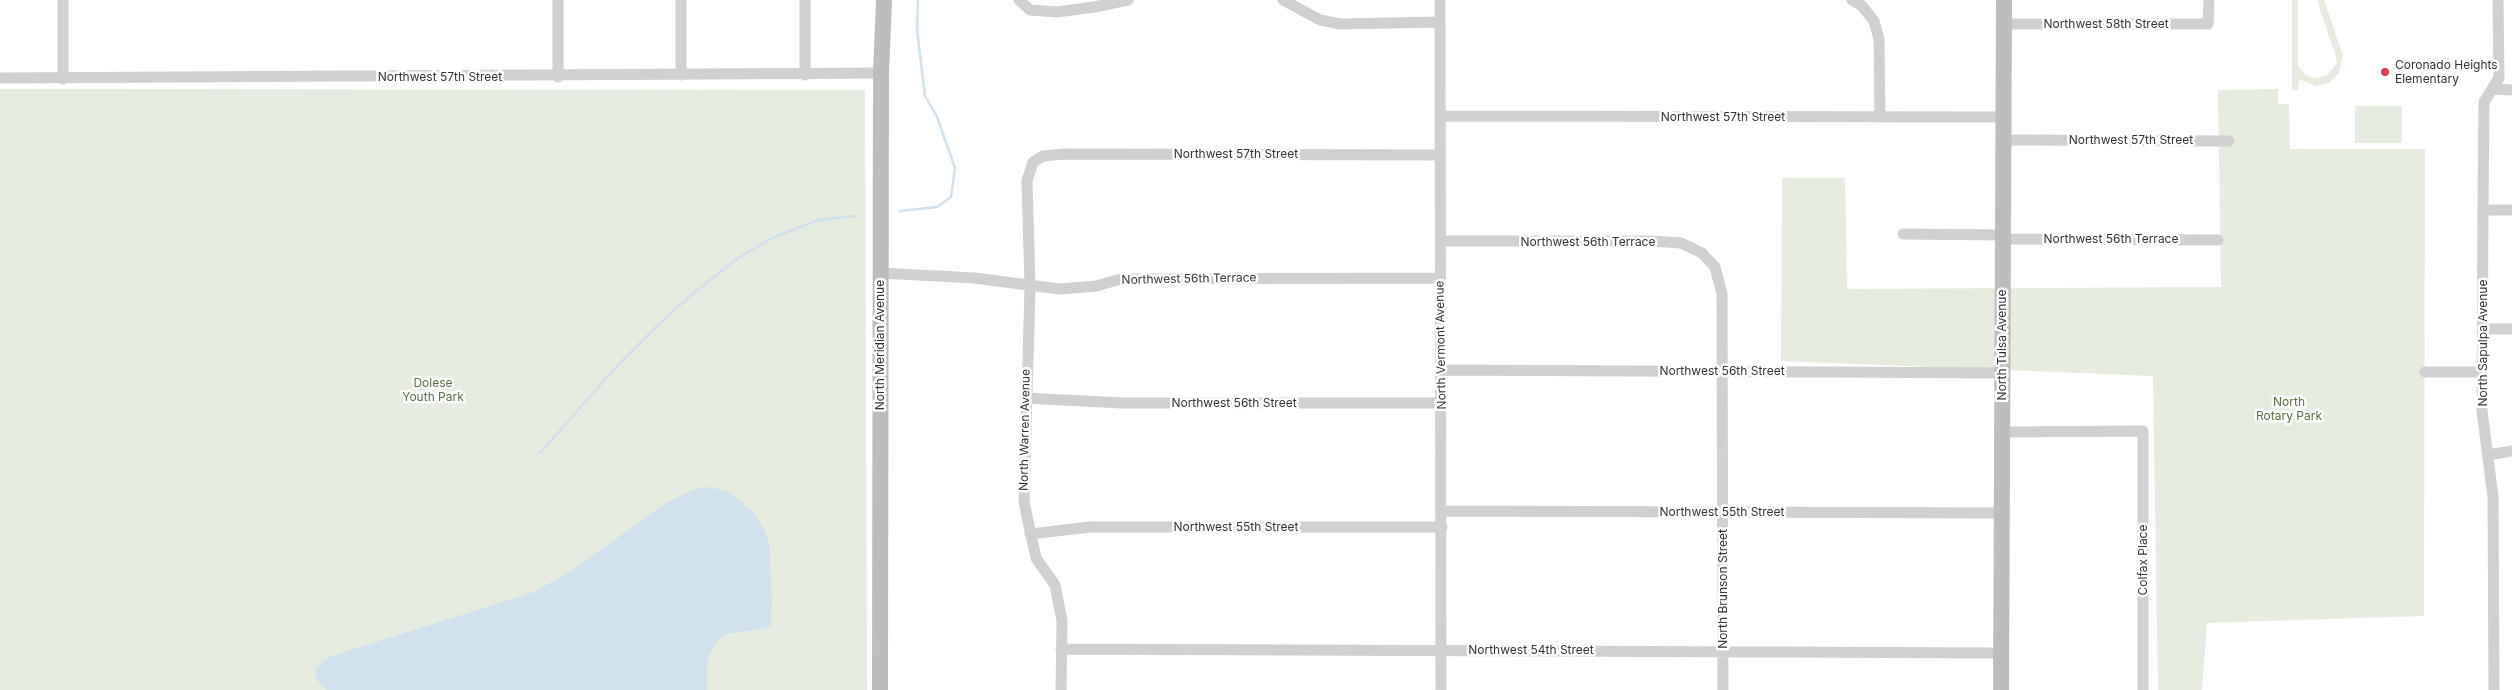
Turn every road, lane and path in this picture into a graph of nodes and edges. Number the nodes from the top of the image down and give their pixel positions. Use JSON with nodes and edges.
{"nodes":[{"id":1,"x":63,"y":0,"type":"edge"},
{"id":2,"x":558,"y":0,"type":"edge"},
{"id":3,"x":681,"y":0,"type":"edge"},
{"id":4,"x":806,"y":0,"type":"edge"},
{"id":5,"x":884,"y":0,"type":"edge"},
{"id":6,"x":1019,"y":0,"type":"edge"},
{"id":7,"x":1128,"y":0,"type":"edge"},
{"id":8,"x":1283,"y":0,"type":"edge"},
{"id":9,"x":1440,"y":0,"type":"edge"},
{"id":10,"x":1852,"y":0,"type":"edge"},
{"id":11,"x":2004,"y":0,"type":"edge"},
{"id":12,"x":2208,"y":0,"type":"edge"},
{"id":13,"x":2498,"y":0,"type":"edge"},
{"id":14,"x":1440,"y":22,"type":"junction"},
{"id":15,"x":2004,"y":24,"type":"junction"},
{"id":16,"x":881,"y":74,"type":"junction"},
{"id":17,"x":681,"y":75,"type":"junction"},
{"id":18,"x":805,"y":75,"type":"junction"},
{"id":19,"x":558,"y":76,"type":"junction"},
{"id":20,"x":0,"y":78,"type":"edge"},
{"id":21,"x":63,"y":79,"type":"junction"},
{"id":22,"x":2494,"y":89,"type":"junction"},
{"id":23,"x":2512,"y":90,"type":"edge"},
{"id":24,"x":1442,"y":116,"type":"junction"},
{"id":25,"x":1880,"y":117,"type":"junction"},
{"id":26,"x":2004,"y":117,"type":"junction"},
{"id":27,"x":2004,"y":140,"type":"junction"},
{"id":28,"x":2229,"y":140,"type":"dead end"},
{"id":29,"x":1440,"y":155,"type":"junction"},
{"id":30,"x":1033,"y":162,"type":"joint"},
{"id":31,"x":2483,"y":210,"type":"junction"},
{"id":32,"x":2512,"y":210,"type":"edge"},
{"id":33,"x":1903,"y":234,"type":"dead end"},
{"id":34,"x":2003,"y":237,"type":"junction"},
{"id":35,"x":2218,"y":240,"type":"dead end"},
{"id":36,"x":1442,"y":241,"type":"junction"},
{"id":37,"x":1702,"y":253,"type":"joint"},
{"id":38,"x":880,"y":273,"type":"junction"},
{"id":39,"x":1440,"y":278,"type":"junction"},
{"id":40,"x":1030,"y":287,"type":"junction"},
{"id":41,"x":2483,"y":329,"type":"junction"},
{"id":42,"x":2512,"y":329,"type":"edge"},
{"id":43,"x":1441,"y":370,"type":"junction"},
{"id":44,"x":1723,"y":371,"type":"junction"},
{"id":45,"x":2425,"y":372,"type":"dead end"},
{"id":46,"x":2482,"y":372,"type":"junction"},
{"id":47,"x":2002,"y":373,"type":"junction"},
{"id":48,"x":1025,"y":398,"type":"junction"},
{"id":49,"x":1442,"y":404,"type":"junction"},
{"id":50,"x":2002,"y":432,"type":"junction"},
{"id":51,"x":2512,"y":452,"type":"edge"},
{"id":52,"x":2488,"y":455,"type":"junction"},
{"id":53,"x":1442,"y":511,"type":"junction"},
{"id":54,"x":1723,"y":512,"type":"junction"},
{"id":55,"x":2001,"y":513,"type":"junction"},
{"id":56,"x":1442,"y":527,"type":"junction"},
{"id":57,"x":1030,"y":534,"type":"junction"},
{"id":58,"x":1061,"y":649,"type":"junction"},
{"id":59,"x":1441,"y":650,"type":"junction"},
{"id":60,"x":1723,"y":651,"type":"junction"},
{"id":61,"x":2001,"y":653,"type":"junction"},
{"id":62,"x":880,"y":690,"type":"edge"},
{"id":63,"x":1062,"y":690,"type":"edge"},
{"id":64,"x":1441,"y":690,"type":"edge"},
{"id":65,"x":1723,"y":690,"type":"edge"},
{"id":66,"x":2001,"y":690,"type":"edge"},
{"id":67,"x":2143,"y":690,"type":"edge"},
{"id":68,"x":2494,"y":690,"type":"edge"}],
"edges":[{"from":1,"to":21,"type":"street"},
{"from":2,"to":19,"type":"street"},
{"from":3,"to":17,"type":"street"},
{"from":4,"to":18,"type":"street"},
{"from":5,"to":16,"type":"street","name":"North Meridian Avenue"},
{"from":6,"to":7,"type":"street"},
{"from":8,"to":14,"type":"street"},
{"from":9,"to":14,"type":"street","name":"North Vermont Avenue"},
{"from":10,"to":25,"type":"street"},
{"from":11,"to":15,"type":"street","name":"North Tulsa Avenue"},
{"from":12,"to":15,"type":"street","name":"Northwest 58th Street"},
{"from":13,"to":22,"type":"street","name":"North Sapulpa Avenue"},
{"from":14,"to":24,"type":"street","name":"North Vermont Avenue"},
{"from":15,"to":26,"type":"street","name":"North Tulsa Avenue"},
{"from":16,"to":18,"type":"street","name":"Northwest 57th Street"},
{"from":16,"to":38,"type":"street","name":"North Meridian Avenue"},
{"from":17,"to":18,"type":"street","name":"Northwest 57th Street"},
{"from":17,"to":19,"type":"street","name":"Northwest 57th Street"},
{"from":19,"to":21,"type":"street","name":"Northwest 57th Street"},
{"from":20,"to":21,"type":"street","name":"Northwest 57th Street"},
{"from":22,"to":23,"type":"street"},
{"from":22,"to":31,"type":"street","name":"North Sapulpa Avenue"},
{"from":24,"to":25,"type":"street","name":"Northwest 57th Street"},
{"from":24,"to":29,"type":"street","name":"North Vermont Avenue"},
{"from":25,"to":26,"type":"street","name":"Northwest 57th Street"},
{"from":26,"to":27,"type":"street","name":"North Tulsa Avenue"},
{"from":27,"to":28,"type":"street","name":"Northwest 57th Street"},
{"from":27,"to":34,"type":"street","name":"North Tulsa Avenue"},
{"from":29,"to":30,"type":"street","name":"Northwest 57th Street"},
{"from":29,"to":36,"type":"street","name":"North Vermont Avenue"},
{"from":30,"to":40,"type":"street","name":"North Warren Avenue"},
{"from":31,"to":32,"type":"street"},
{"from":31,"to":41,"type":"street","name":"North Sapulpa Avenue"},
{"from":33,"to":34,"type":"street","name":"Northwest 56th Terrace"},
{"from":34,"to":35,"type":"street","name":"Northwest 56th Terrace"},
{"from":34,"to":47,"type":"street","name":"North Tulsa Avenue"},
{"from":36,"to":37,"type":"street","name":"Northwest 56th Terrace"},
{"from":36,"to":39,"type":"street","name":"North Vermont Avenue"},
{"from":37,"to":44,"type":"street","name":"North Brunson Street"},
{"from":38,"to":40,"type":"street","name":"Northwest 56th Terrace"},
{"from":38,"to":62,"type":"street","name":"North Meridian Avenue"},
{"from":39,"to":40,"type":"street","name":"Northwest 56th Terrace"},
{"from":39,"to":43,"type":"street","name":"North Vermont Avenue"},
{"from":40,"to":48,"type":"street","name":"North Warren Avenue"},
{"from":41,"to":42,"type":"street"},
{"from":41,"to":46,"type":"street","name":"North Sapulpa Avenue"},
{"from":43,"to":44,"type":"street","name":"Northwest 56th Street"},
{"from":43,"to":49,"type":"street","name":"North Vermont Avenue"},
{"from":44,"to":47,"type":"street","name":"Northwest 56th Street"},
{"from":44,"to":54,"type":"street","name":"North Brunson Street"},
{"from":45,"to":46,"type":"street"},
{"from":46,"to":52,"type":"street","name":"North Sapulpa Avenue"},
{"from":47,"to":50,"type":"street","name":"North Tulsa Avenue"},
{"from":48,"to":49,"type":"street","name":"Northwest 56th Street"},
{"from":48,"to":57,"type":"street","name":"North Warren Avenue"},
{"from":49,"to":53,"type":"street","name":"North Vermont Avenue"},
{"from":50,"to":55,"type":"street","name":"North Tulsa Avenue"},
{"from":50,"to":67,"type":"street","name":"Colfax Place"},
{"from":51,"to":52,"type":"street"},
{"from":52,"to":68,"type":"street","name":"North Sapulpa Avenue"},
{"from":53,"to":54,"type":"street","name":"Northwest 55th Street"},
{"from":53,"to":56,"type":"street","name":"North Vermont Avenue"},
{"from":54,"to":55,"type":"street","name":"Northwest 55th Street"},
{"from":54,"to":60,"type":"street","name":"North Brunson Street"},
{"from":55,"to":61,"type":"street","name":"North Tulsa Avenue"},
{"from":56,"to":57,"type":"street","name":"Northwest 55th Street"},
{"from":56,"to":59,"type":"street","name":"North Vermont Avenue"},
{"from":57,"to":58,"type":"street","name":"North Warren Avenue"},
{"from":58,"to":59,"type":"street","name":"Northwest 54th Street"},
{"from":58,"to":63,"type":"street","name":"North Warren Avenue"},
{"from":59,"to":60,"type":"street","name":"Northwest 54th Street"},
{"from":59,"to":64,"type":"street","name":"North Vermont Avenue"},
{"from":60,"to":61,"type":"street","name":"Northwest 54th Street"},
{"from":60,"to":65,"type":"street","name":"North Brunson Street"},
{"from":61,"to":66,"type":"street","name":"North Tulsa Avenue"}]}
